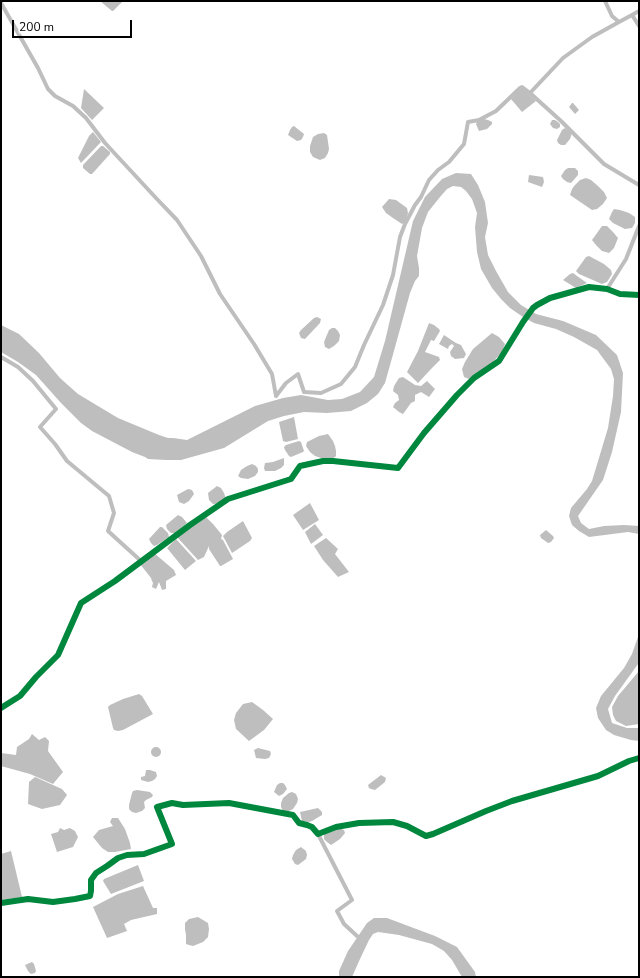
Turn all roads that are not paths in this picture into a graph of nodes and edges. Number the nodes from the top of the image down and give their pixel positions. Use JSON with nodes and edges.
{"nodes":[{"id":1,"x":605,"y":1,"type":"edge"},
{"id":2,"x":1,"y":4,"type":"edge"},
{"id":3,"x":639,"y":11,"type":"edge"},
{"id":4,"x":632,"y":16,"type":"junction"},
{"id":5,"x":619,"y":22,"type":"junction"},
{"id":6,"x":639,"y":26,"type":"edge"},
{"id":7,"x":530,"y":93,"type":"junction"},
{"id":8,"x":639,"y":185,"type":"edge"},
{"id":9,"x":639,"y":226,"type":"edge"},
{"id":10,"x":607,"y":289,"type":"junction"},
{"id":11,"x":639,"y":296,"type":"edge"},
{"id":12,"x":1,"y":357,"type":"edge"},
{"id":13,"x":141,"y":562,"type":"junction"},
{"id":14,"x":1,"y":708,"type":"edge"},
{"id":15,"x":639,"y":758,"type":"edge"},
{"id":16,"x":318,"y":834,"type":"junction"},
{"id":17,"x":1,"y":903,"type":"edge"},
{"id":18,"x":357,"y":936,"type":"dead end"}],
"edges":[{"from":1,"to":5,"type":"street"},
{"from":2,"to":7,"type":"street"},
{"from":3,"to":4,"type":"street"},
{"from":4,"to":5,"type":"street"},
{"from":4,"to":6,"type":"street"},
{"from":5,"to":7,"type":"street"},
{"from":7,"to":8,"type":"street"},
{"from":9,"to":10,"type":"street"},
{"from":10,"to":11,"type":"street"},
{"from":10,"to":13,"type":"street"},
{"from":12,"to":13,"type":"street"},
{"from":13,"to":14,"type":"street"},
{"from":15,"to":16,"type":"street"},
{"from":16,"to":17,"type":"street"},
{"from":16,"to":18,"type":"street"}]}
